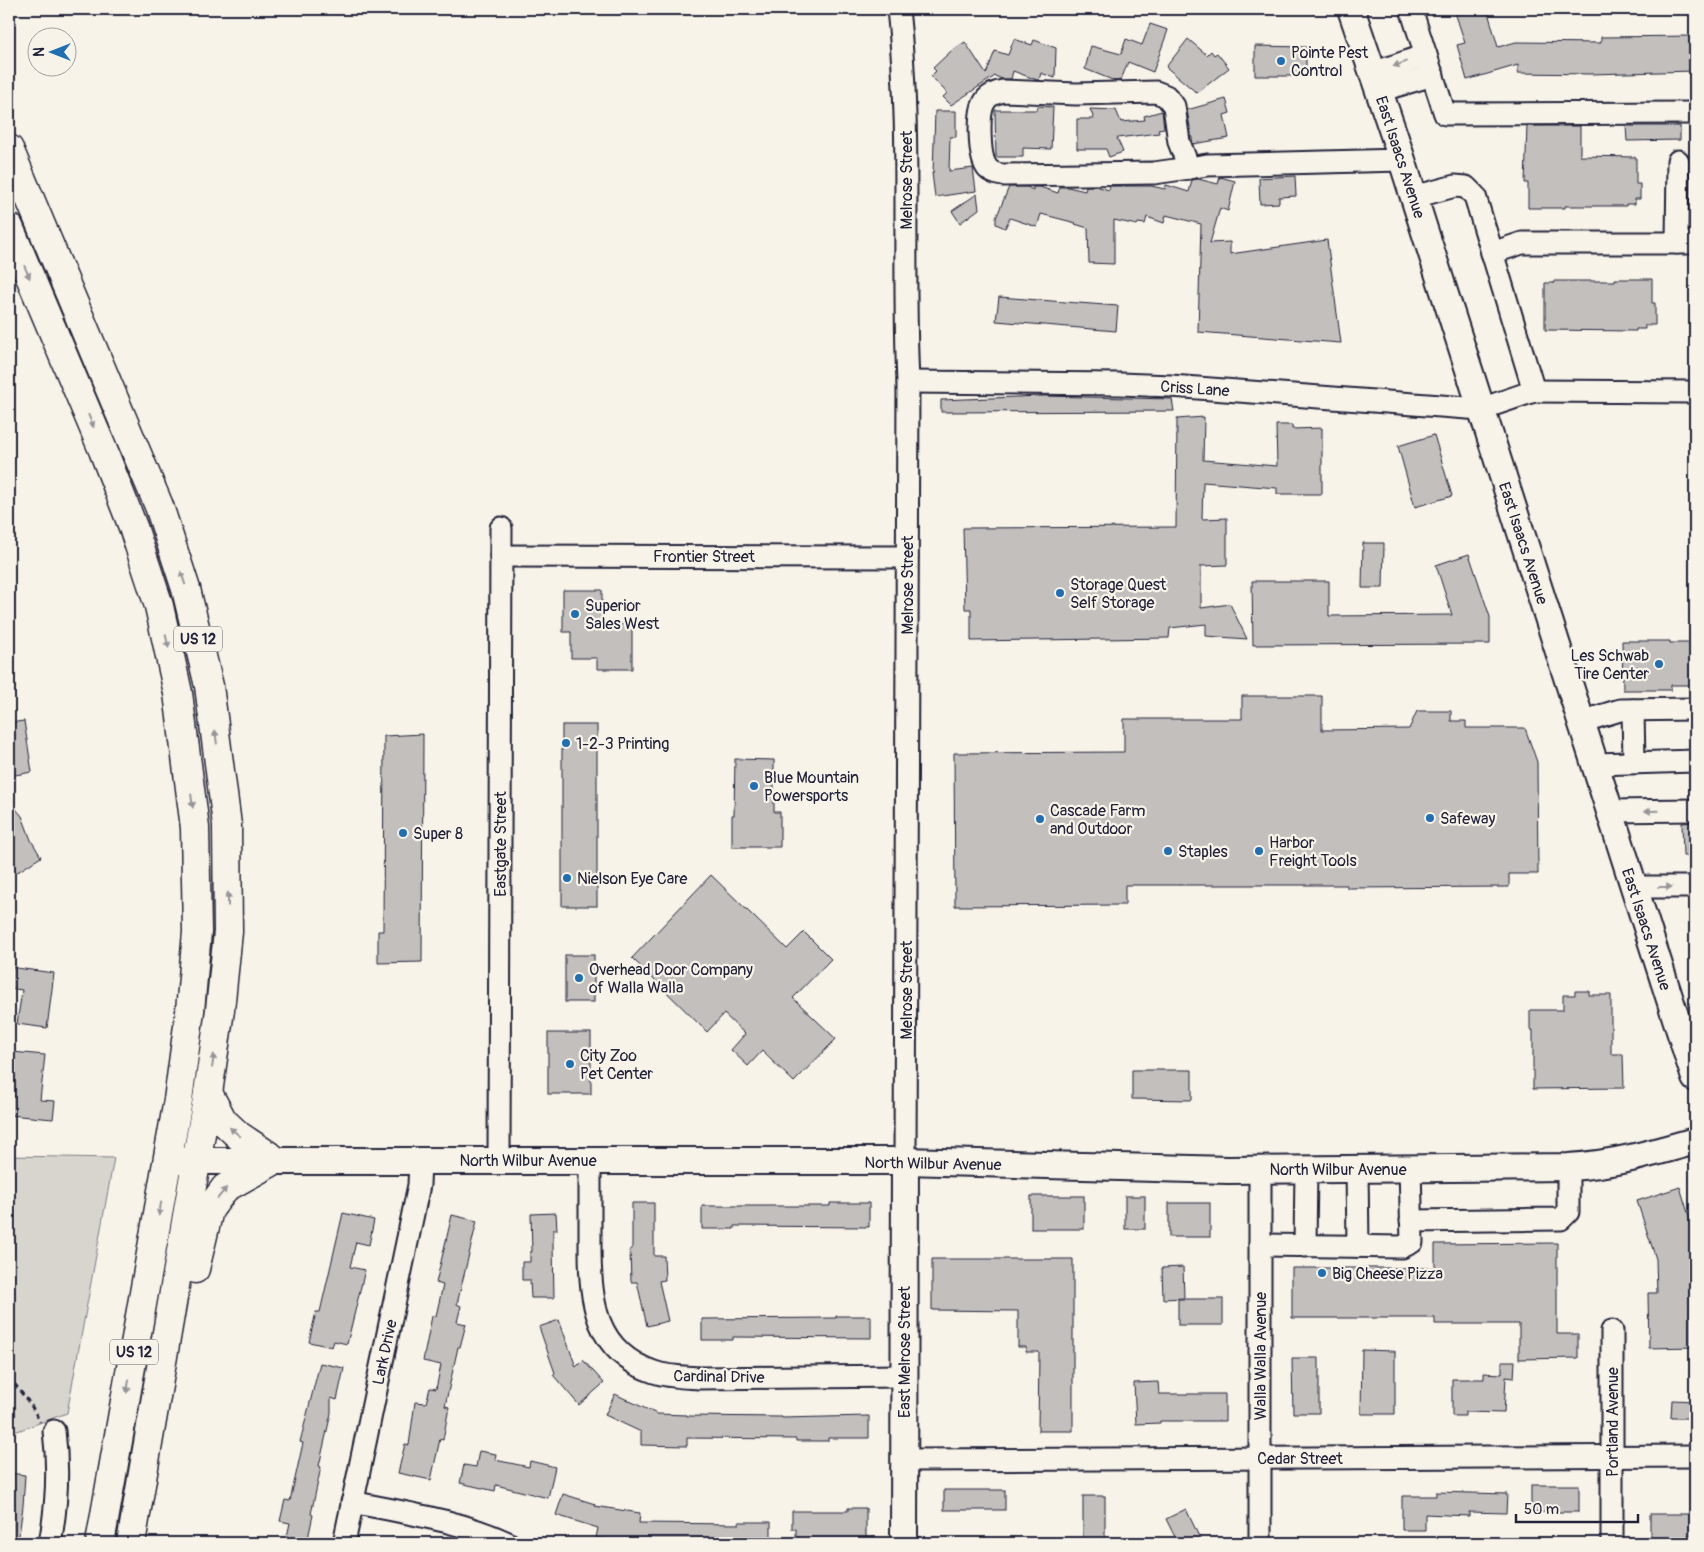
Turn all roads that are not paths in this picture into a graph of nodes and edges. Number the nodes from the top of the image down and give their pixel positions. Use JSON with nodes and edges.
{"nodes":[{"id":1,"x":898,"y":9,"type":"edge"},
{"id":2,"x":1351,"y":9,"type":"edge"},
{"id":3,"x":1411,"y":9,"type":"edge"},
{"id":4,"x":1426,"y":55,"type":"junction"},
{"id":5,"x":1433,"y":75,"type":"junction"},
{"id":6,"x":1376,"y":82,"type":"junction"},
{"id":7,"x":1695,"y":113,"type":"edge"},
{"id":8,"x":9,"y":149,"type":"edge"},
{"id":9,"x":1402,"y":160,"type":"junction"},
{"id":10,"x":1678,"y":162,"type":"dead end"},
{"id":11,"x":1189,"y":168,"type":"junction"},
{"id":12,"x":1414,"y":197,"type":"junction"},
{"id":13,"x":9,"y":227,"type":"edge"},
{"id":14,"x":1686,"y":243,"type":"edge"},
{"id":15,"x":1492,"y":253,"type":"junction"},
{"id":16,"x":908,"y":382,"type":"junction"},
{"id":17,"x":1534,"y":391,"type":"junction"},
{"id":18,"x":1695,"y":392,"type":"edge"},
{"id":19,"x":1481,"y":409,"type":"junction"},
{"id":20,"x":501,"y":528,"type":"dead end"},
{"id":21,"x":501,"y":556,"type":"junction"},
{"id":22,"x":907,"y":556,"type":"junction"},
{"id":23,"x":1695,"y":709,"type":"edge"},
{"id":24,"x":1633,"y":710,"type":"junction"},
{"id":25,"x":1581,"y":722,"type":"junction"},
{"id":26,"x":1695,"y":761,"type":"edge"},
{"id":27,"x":1634,"y":762,"type":"junction"},
{"id":28,"x":1595,"y":764,"type":"junction"},
{"id":29,"x":1695,"y":810,"type":"edge"},
{"id":30,"x":1610,"y":811,"type":"junction"},
{"id":31,"x":1634,"y":886,"type":"junction"},
{"id":32,"x":1695,"y":887,"type":"edge"},
{"id":33,"x":1695,"y":1078,"type":"edge"},
{"id":34,"x":208,"y":1093,"type":"junction"},
{"id":35,"x":1695,"y":1141,"type":"edge"},
{"id":36,"x":275,"y":1160,"type":"junction"},
{"id":37,"x":420,"y":1160,"type":"junction"},
{"id":38,"x":499,"y":1160,"type":"junction"},
{"id":39,"x":590,"y":1160,"type":"junction"},
{"id":40,"x":168,"y":1161,"type":"junction"},
{"id":41,"x":196,"y":1161,"type":"junction"},
{"id":42,"x":905,"y":1161,"type":"junction"},
{"id":43,"x":1568,"y":1167,"type":"junction"},
{"id":44,"x":1410,"y":1168,"type":"junction"},
{"id":45,"x":1356,"y":1169,"type":"junction"},
{"id":46,"x":1260,"y":1170,"type":"junction"},
{"id":47,"x":1306,"y":1170,"type":"junction"},
{"id":48,"x":1411,"y":1221,"type":"junction"},
{"id":49,"x":1260,"y":1245,"type":"junction"},
{"id":50,"x":1305,"y":1246,"type":"junction"},
{"id":51,"x":1358,"y":1246,"type":"junction"},
{"id":52,"x":1612,"y":1331,"type":"dead end"},
{"id":53,"x":904,"y":1376,"type":"junction"},
{"id":54,"x":54,"y":1431,"type":"dead end"},
{"id":55,"x":1612,"y":1456,"type":"junction"},
{"id":56,"x":1695,"y":1456,"type":"edge"},
{"id":57,"x":1260,"y":1458,"type":"junction"},
{"id":58,"x":904,"y":1460,"type":"junction"},
{"id":59,"x":140,"y":1492,"type":"junction"},
{"id":60,"x":352,"y":1502,"type":"junction"},
{"id":61,"x":50,"y":1543,"type":"edge"},
{"id":62,"x":100,"y":1543,"type":"edge"},
{"id":63,"x":131,"y":1543,"type":"edge"},
{"id":64,"x":344,"y":1543,"type":"edge"},
{"id":65,"x":508,"y":1543,"type":"edge"},
{"id":66,"x":904,"y":1543,"type":"edge"},
{"id":67,"x":1260,"y":1543,"type":"edge"},
{"id":68,"x":1612,"y":1543,"type":"edge"}],
"edges":[{"from":1,"to":16,"type":"street","name":"Melrose Street"},
{"from":2,"to":6,"type":"main road","name":"East Isaacs Avenue"},
{"from":3,"to":4,"type":"street"},
{"from":4,"to":5,"type":"street"},
{"from":4,"to":6,"type":"street","one_way":true},
{"from":5,"to":6,"type":"street"},
{"from":5,"to":7,"type":"street"},
{"from":6,"to":9,"type":"main road","name":"East Isaacs Avenue"},
{"from":34,"to":8,"type":"highway","number":"US 12","one_way":true},
{"from":9,"to":11,"type":"street"},
{"from":9,"to":12,"type":"main road","name":"East Isaacs Avenue"},
{"from":10,"to":14,"type":"street"},
{"from":11,"to":11,"type":"street"},
{"from":12,"to":15,"type":"street"},
{"from":12,"to":19,"type":"main road","name":"East Isaacs Avenue"},
{"from":13,"to":40,"type":"highway","number":"US 12","one_way":true},
{"from":14,"to":15,"type":"street"},
{"from":15,"to":17,"type":"street"},
{"from":16,"to":19,"type":"street","name":"Criss Lane"},
{"from":16,"to":22,"type":"street","name":"Melrose Street"},
{"from":17,"to":18,"type":"street"},
{"from":17,"to":19,"type":"street"},
{"from":19,"to":25,"type":"main road","name":"East Isaacs Avenue"},
{"from":20,"to":21,"type":"street","name":"Eastgate Street"},
{"from":21,"to":22,"type":"street","name":"Frontier Street"},
{"from":21,"to":38,"type":"street","name":"Eastgate Street"},
{"from":22,"to":42,"type":"street","name":"Melrose Street"},
{"from":23,"to":24,"type":"street"},
{"from":24,"to":25,"type":"street"},
{"from":24,"to":27,"type":"street"},
{"from":25,"to":28,"type":"main road","name":"East Isaacs Avenue"},
{"from":26,"to":27,"type":"street"},
{"from":27,"to":28,"type":"street"},
{"from":28,"to":30,"type":"main road","name":"East Isaacs Avenue"},
{"from":29,"to":30,"type":"street","one_way":true},
{"from":30,"to":31,"type":"main road","name":"East Isaacs Avenue"},
{"from":31,"to":32,"type":"street","one_way":true},
{"from":31,"to":33,"type":"main road","name":"East Isaacs Avenue"},
{"from":36,"to":34,"type":"highway","one_way":true},
{"from":34,"to":41,"type":"highway","number":"US 12"},
{"from":35,"to":43,"type":"main road","name":"North Wilbur Avenue"},
{"from":36,"to":37,"type":"main road","name":"North Wilbur Avenue"},
{"from":36,"to":41,"type":"main road","name":"North Wilbur Avenue"},
{"from":59,"to":36,"type":"highway","one_way":true},
{"from":37,"to":38,"type":"main road","name":"North Wilbur Avenue"},
{"from":37,"to":60,"type":"street","name":"Lark Drive"},
{"from":38,"to":39,"type":"main road","name":"North Wilbur Avenue"},
{"from":39,"to":42,"type":"main road","name":"North Wilbur Avenue"},
{"from":39,"to":53,"type":"street","name":"Cardinal Drive"},
{"from":40,"to":41,"type":"main road","name":"North Wilbur Avenue"},
{"from":40,"to":62,"type":"highway","number":"US 12","one_way":true},
{"from":41,"to":59,"type":"highway","number":"US 12"},
{"from":42,"to":46,"type":"main road","name":"North Wilbur Avenue"},
{"from":42,"to":53,"type":"main road","name":"East Melrose Street"},
{"from":43,"to":44,"type":"main road","name":"North Wilbur Avenue"},
{"from":43,"to":48,"type":"street"},
{"from":44,"to":45,"type":"main road","name":"North Wilbur Avenue"},
{"from":44,"to":48,"type":"street"},
{"from":45,"to":47,"type":"main road","name":"North Wilbur Avenue"},
{"from":45,"to":51,"type":"street"},
{"from":46,"to":47,"type":"main road","name":"North Wilbur Avenue"},
{"from":46,"to":49,"type":"street","name":"Walla Walla Avenue"},
{"from":47,"to":50,"type":"street"},
{"from":48,"to":51,"type":"street"},
{"from":49,"to":50,"type":"street"},
{"from":49,"to":57,"type":"street","name":"Walla Walla Avenue"},
{"from":50,"to":51,"type":"street"},
{"from":52,"to":55,"type":"street","name":"Portland Avenue"},
{"from":53,"to":58,"type":"main road","name":"East Melrose Street"},
{"from":54,"to":61,"type":"street"},
{"from":55,"to":56,"type":"street","name":"Cedar Street"},
{"from":55,"to":57,"type":"street","name":"Cedar Street"},
{"from":55,"to":68,"type":"street","name":"Portland Avenue"},
{"from":57,"to":58,"type":"street","name":"Cedar Street"},
{"from":57,"to":67,"type":"street","name":"Walla Walla Avenue"},
{"from":58,"to":66,"type":"main road","name":"East Melrose Street"},
{"from":59,"to":63,"type":"highway","number":"US 12"},
{"from":60,"to":64,"type":"street","name":"Lark Drive"},
{"from":60,"to":65,"type":"street"}]}
